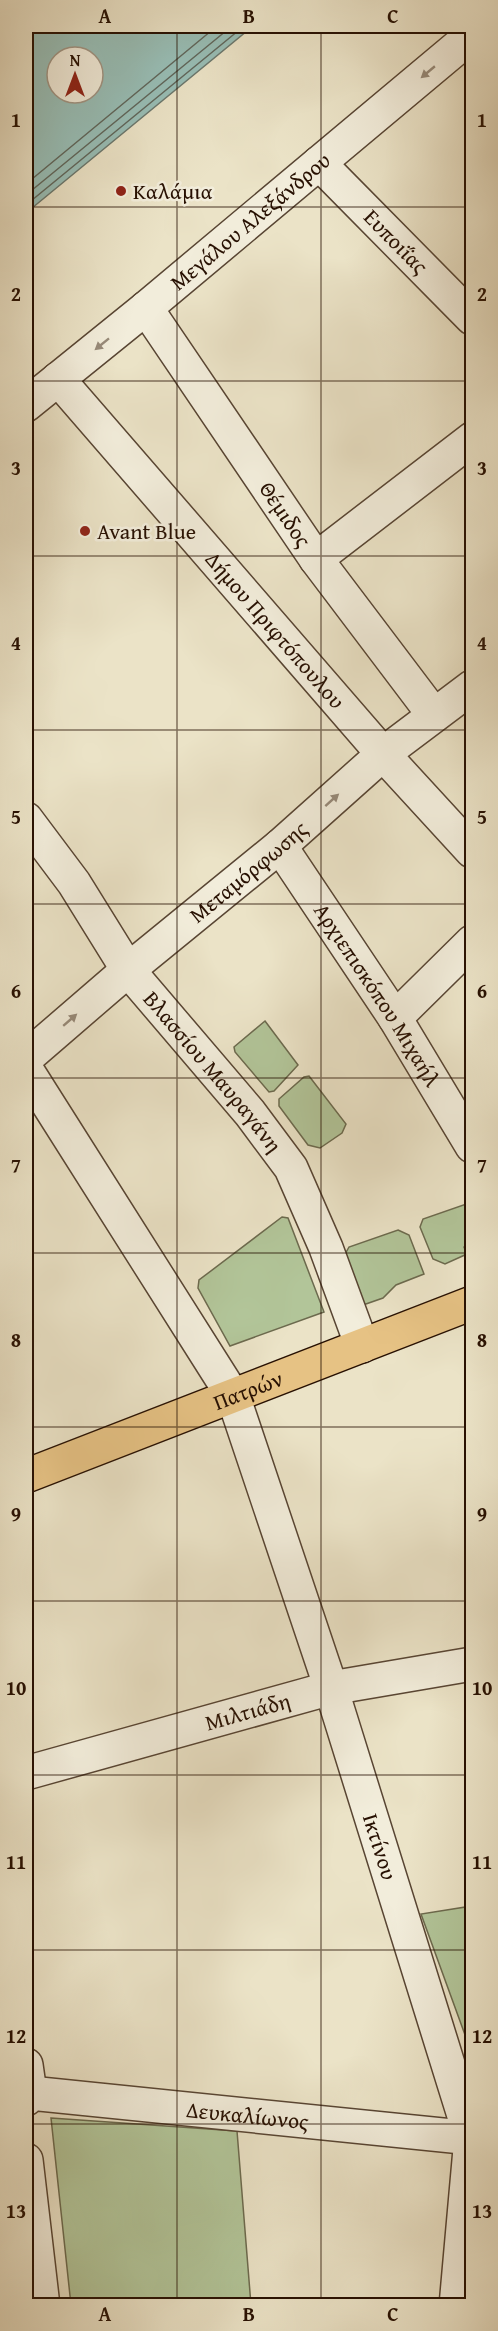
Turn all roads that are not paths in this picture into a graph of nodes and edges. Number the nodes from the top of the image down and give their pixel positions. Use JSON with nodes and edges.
{"nodes":[{"id":1,"x":472,"y":35,"type":"edge"},
{"id":2,"x":319,"y":163,"type":"junction"},
{"id":3,"x":146,"y":308,"type":"junction"},
{"id":4,"x":472,"y":318,"type":"edge"},
{"id":5,"x":58,"y":379,"type":"junction"},
{"id":6,"x":26,"y":405,"type":"edge"},
{"id":7,"x":472,"y":439,"type":"edge"},
{"id":8,"x":316,"y":559,"type":"junction"},
{"id":9,"x":472,"y":687,"type":"edge"},
{"id":10,"x":434,"y":715,"type":"junction"},
{"id":11,"x":384,"y":754,"type":"junction"},
{"id":12,"x":26,"y":819,"type":"edge"},
{"id":13,"x":280,"y":846,"type":"junction"},
{"id":14,"x":472,"y":851,"type":"edge"},
{"id":15,"x":472,"y":942,"type":"edge"},
{"id":16,"x":128,"y":970,"type":"junction"},
{"id":17,"x":395,"y":1018,"type":"junction"},
{"id":18,"x":26,"y":1058,"type":"edge"},
{"id":19,"x":26,"y":1069,"type":"edge"},
{"id":20,"x":472,"y":1146,"type":"edge"},
{"id":21,"x":472,"y":1303,"type":"edge"},
{"id":22,"x":362,"y":1346,"type":"junction"},
{"id":23,"x":232,"y":1396,"type":"junction"},
{"id":24,"x":26,"y":1476,"type":"edge"},
{"id":25,"x":472,"y":1664,"type":"edge"},
{"id":26,"x":331,"y":1688,"type":"junction"},
{"id":27,"x":26,"y":1773,"type":"edge"},
{"id":28,"x":27,"y":2085,"type":"edge"},
{"id":29,"x":472,"y":2138,"type":"edge"},
{"id":30,"x":26,"y":2160,"type":"edge"},
{"id":31,"x":43,"y":2306,"type":"edge"},
{"id":32,"x":456,"y":2306,"type":"edge"}],
"edges":[{"from":1,"to":2,"type":"street","name":"Μεγάλου Αλεξάνδρου","one_way":true},
{"from":2,"to":3,"type":"street","name":"Μεγάλου Αλεξάνδρου"},
{"from":2,"to":4,"type":"street","name":"Ευποιΐας"},
{"from":3,"to":5,"type":"street","name":"Μεγάλου Αλεξάνδρου","one_way":true},
{"from":3,"to":8,"type":"street","name":"Θέμιδος"},
{"from":5,"to":6,"type":"street","name":"Μεγάλου Αλεξάνδρου"},
{"from":5,"to":11,"type":"street","name":"Δήμου Πριφτόπουλου"},
{"from":7,"to":8,"type":"street"},
{"from":8,"to":10,"type":"street","name":"Θέμιδος"},
{"from":9,"to":10,"type":"street","name":"Μεταμόρφωσης"},
{"from":10,"to":11,"type":"street","name":"Μεταμόρφωσης"},
{"from":13,"to":11,"type":"street","name":"Μεταμόρφωσης","one_way":true},
{"from":11,"to":14,"type":"street","name":"Δήμου Πριφτόπουλου"},
{"from":12,"to":16,"type":"street","name":"Βλασσίου Μαυραγάνη"},
{"from":13,"to":16,"type":"street","name":"Μεταμόρφωσης"},
{"from":13,"to":17,"type":"street","name":"Αρχιεπισκόπου Μιχαήλ"},
{"from":15,"to":17,"type":"street"},
{"from":18,"to":16,"type":"street","name":"Μεταμόρφωσης","one_way":true},
{"from":16,"to":22,"type":"street","name":"Βλασσίου Μαυραγάνη"},
{"from":17,"to":20,"type":"street","name":"Αρχιεπισκόπου Μιχαήλ"},
{"from":19,"to":23,"type":"street","name":"Ικτίνου"},
{"from":21,"to":22,"type":"main road","name":"Πατρών"},
{"from":22,"to":23,"type":"main road","name":"Πατρών"},
{"from":23,"to":24,"type":"main road","name":"Πατρών"},
{"from":23,"to":26,"type":"street","name":"Ικτίνου"},
{"from":25,"to":26,"type":"street","name":"Μιλτιάδη"},
{"from":26,"to":27,"type":"street","name":"Μιλτιάδη"},
{"from":26,"to":29,"type":"street","name":"Ικτίνου"},
{"from":28,"to":29,"type":"street","name":"Δευκαλίωνος"},
{"from":29,"to":32,"type":"street","name":"Ικτίνου"},
{"from":30,"to":31,"type":"street"}]}
